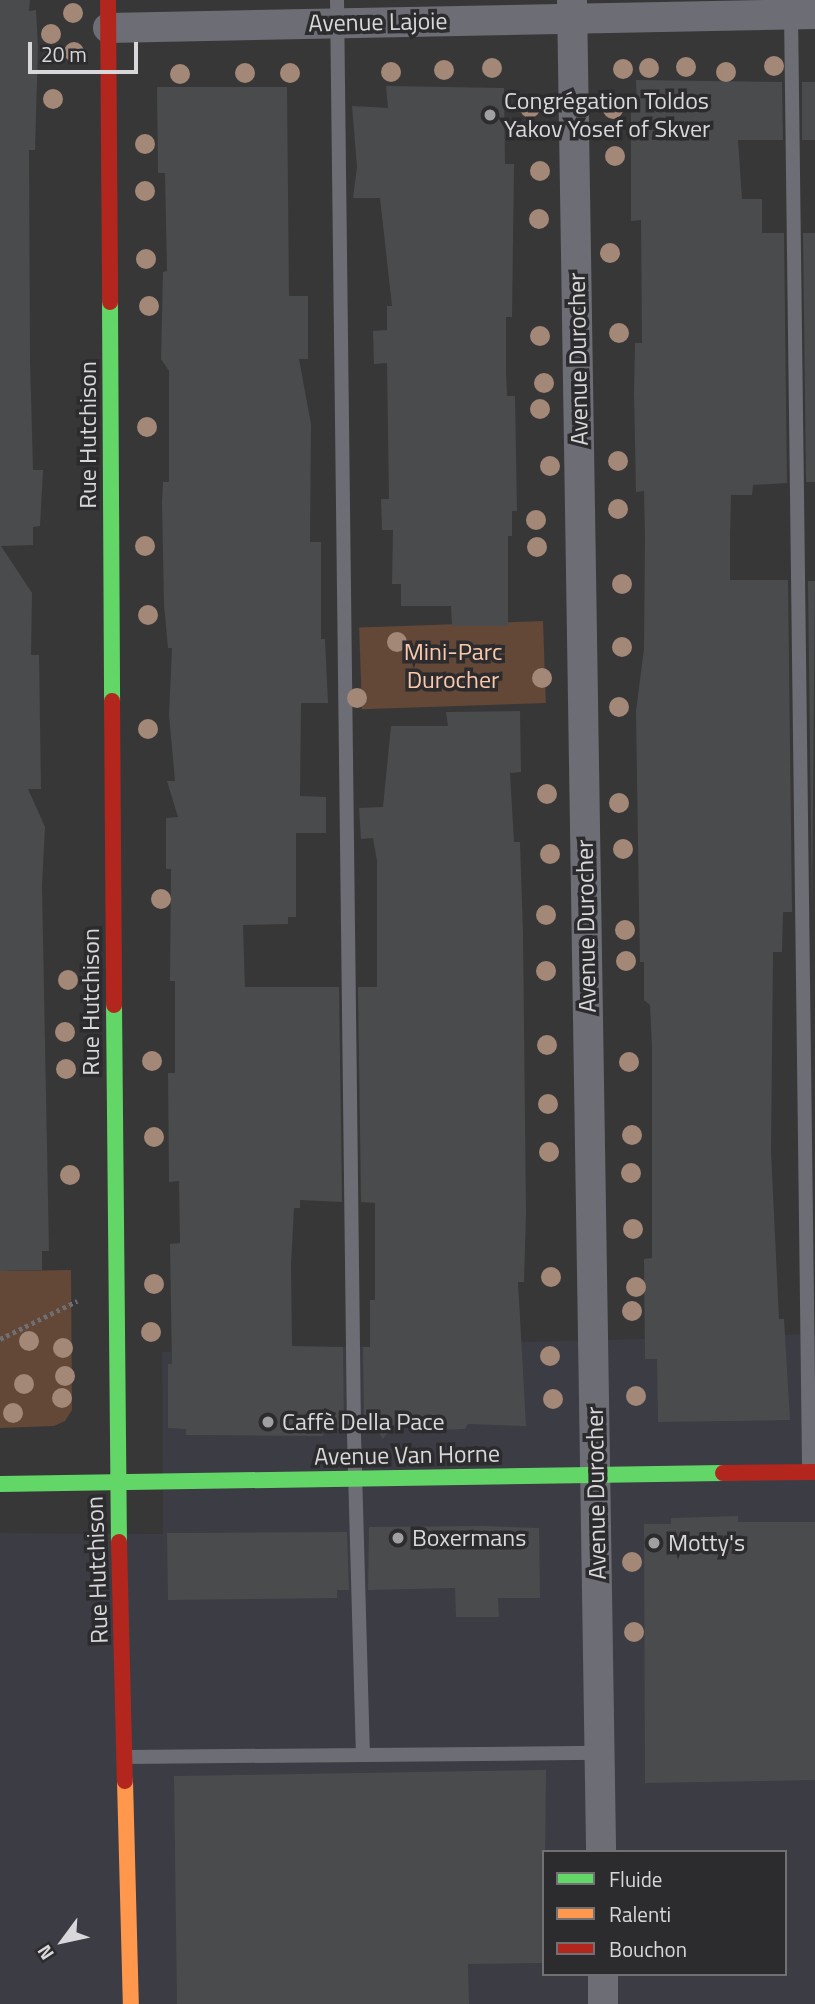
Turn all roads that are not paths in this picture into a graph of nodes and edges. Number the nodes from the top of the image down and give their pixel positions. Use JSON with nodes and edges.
{"nodes":[{"id":1,"x":572,"y":9,"type":"edge"},
{"id":2,"x":799,"y":10,"type":"edge"},
{"id":3,"x":338,"y":12,"type":"edge"},
{"id":4,"x":108,"y":14,"type":"edge"},
{"id":5,"x":812,"y":1472,"type":"edge"},
{"id":6,"x":596,"y":1474,"type":"junction"},
{"id":7,"x":355,"y":1479,"type":"junction"},
{"id":8,"x":117,"y":1480,"type":"junction"},
{"id":9,"x":0,"y":1484,"type":"edge"},
{"id":10,"x":600,"y":1753,"type":"junction"},
{"id":11,"x":363,"y":1755,"type":"junction"},
{"id":12,"x":125,"y":1757,"type":"junction"},
{"id":13,"x":601,"y":1850,"type":"edge"},
{"id":14,"x":603,"y":1976,"type":"edge"},
{"id":15,"x":131,"y":2004,"type":"edge"},
{"id":16,"x":603,"y":2004,"type":"edge"}],
"edges":[{"from":1,"to":2,"type":"street","name":"Avenue Lajoie"},
{"from":1,"to":3,"type":"street","name":"Avenue Lajoie"},
{"from":1,"to":6,"type":"street","name":"Avenue Durocher"},
{"from":2,"to":5,"type":"lane"},
{"from":3,"to":4,"type":"street","name":"Avenue Lajoie"},
{"from":3,"to":7,"type":"lane"},
{"from":4,"to":8,"type":"street","name":"Rue Hutchison"},
{"from":5,"to":6,"type":"street","name":"Avenue Van Horne"},
{"from":6,"to":7,"type":"street","name":"Avenue Van Horne"},
{"from":6,"to":10,"type":"street","name":"Avenue Durocher"},
{"from":7,"to":8,"type":"street","name":"Avenue Van Horne"},
{"from":7,"to":11,"type":"lane"},
{"from":8,"to":9,"type":"street","name":"Avenue Van Horne"},
{"from":8,"to":12,"type":"street","name":"Rue Hutchison"},
{"from":10,"to":11,"type":"lane"},
{"from":10,"to":13,"type":"street","name":"Avenue Durocher"},
{"from":11,"to":12,"type":"lane"},
{"from":12,"to":15,"type":"street","name":"Rue Hutchison"},
{"from":14,"to":16,"type":"street"}]}
